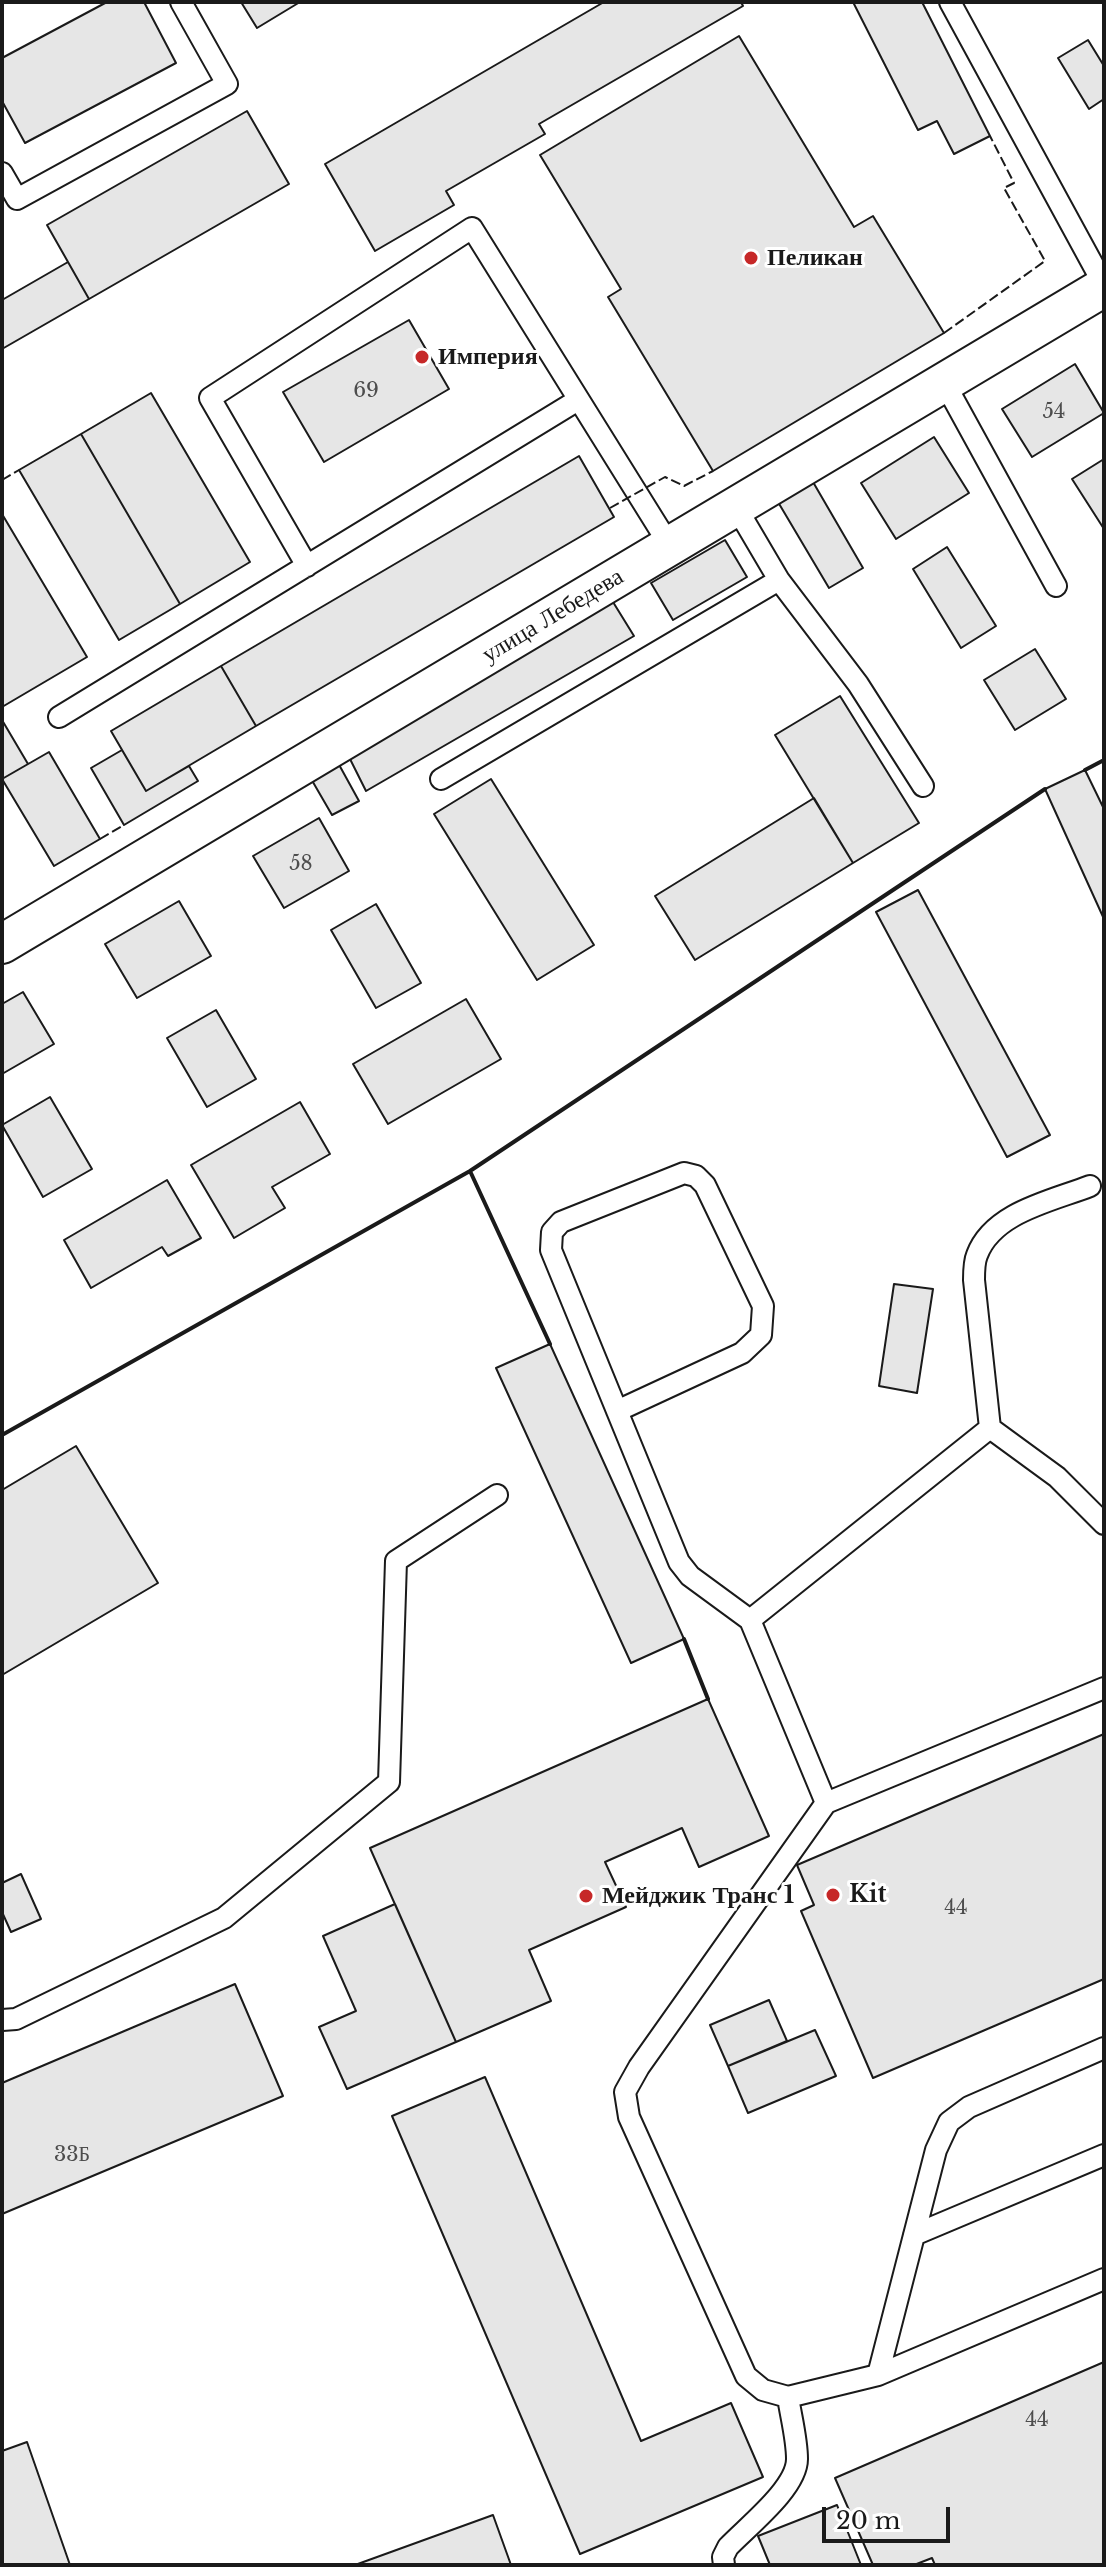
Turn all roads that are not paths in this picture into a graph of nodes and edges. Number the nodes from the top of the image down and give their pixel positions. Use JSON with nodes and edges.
{"nodes":[{"id":1,"x":181,"y":2,"type":"edge"},
{"id":2,"x":950,"y":2,"type":"edge"},
{"id":3,"x":2,"y":173,"type":"edge"},
{"id":4,"x":1104,"y":286,"type":"edge"},
{"id":5,"x":944,"y":382,"type":"junction"},
{"id":6,"x":578,"y":400,"type":"junction"},
{"id":7,"x":736,"y":507,"type":"junction"},
{"id":8,"x":670,"y":546,"type":"junction"},
{"id":9,"x":307,"y":566,"type":"junction"},
{"id":10,"x":779,"y":580,"type":"junction"},
{"id":11,"x":1056,"y":586,"type":"dead end"},
{"id":12,"x":59,"y":717,"type":"dead end"},
{"id":13,"x":441,"y":779,"type":"dead end"},
{"id":14,"x":923,"y":786,"type":"dead end"},
{"id":15,"x":2,"y":944,"type":"edge"},
{"id":16,"x":1090,"y":1186,"type":"dead end"},
{"id":17,"x":617,"y":1411,"type":"junction"},
{"id":18,"x":990,"y":1428,"type":"junction"},
{"id":19,"x":497,"y":1495,"type":"dead end"},
{"id":20,"x":1104,"y":1524,"type":"edge"},
{"id":21,"x":750,"y":1620,"type":"junction"},
{"id":22,"x":1104,"y":1688,"type":"edge"},
{"id":23,"x":826,"y":1803,"type":"junction"},
{"id":24,"x":2,"y":2020,"type":"edge"},
{"id":25,"x":1104,"y":2048,"type":"edge"},
{"id":26,"x":1104,"y":2155,"type":"edge"},
{"id":27,"x":914,"y":2235,"type":"junction"},
{"id":28,"x":1104,"y":2279,"type":"edge"},
{"id":29,"x":878,"y":2375,"type":"junction"},
{"id":30,"x":788,"y":2397,"type":"junction"},
{"id":31,"x":724,"y":2565,"type":"edge"}],
"edges":[{"from":1,"to":3,"type":"lane"},
{"from":2,"to":4,"type":"lane"},
{"from":4,"to":5,"type":"street","name":"улица Лебедева"},
{"from":5,"to":7,"type":"street","name":"улица Лебедева"},
{"from":5,"to":11,"type":"lane"},
{"from":6,"to":8,"type":"lane"},
{"from":6,"to":9,"type":"lane"},
{"from":6,"to":9,"type":"lane"},
{"from":7,"to":8,"type":"street","name":"улица Лебедева"},
{"from":7,"to":10,"type":"lane"},
{"from":8,"to":15,"type":"street","name":"улица Лебедева"},
{"from":9,"to":12,"type":"lane"},
{"from":10,"to":13,"type":"lane"},
{"from":10,"to":14,"type":"lane"},
{"from":16,"to":18,"type":"lane"},
{"from":17,"to":17,"type":"lane"},
{"from":17,"to":21,"type":"lane"},
{"from":18,"to":20,"type":"lane"},
{"from":18,"to":21,"type":"lane"},
{"from":19,"to":24,"type":"lane"},
{"from":21,"to":23,"type":"lane"},
{"from":22,"to":23,"type":"lane"},
{"from":23,"to":30,"type":"lane"},
{"from":25,"to":27,"type":"lane"},
{"from":26,"to":27,"type":"lane"},
{"from":27,"to":29,"type":"lane"},
{"from":28,"to":29,"type":"lane"},
{"from":29,"to":30,"type":"lane"},
{"from":30,"to":31,"type":"lane"}]}
